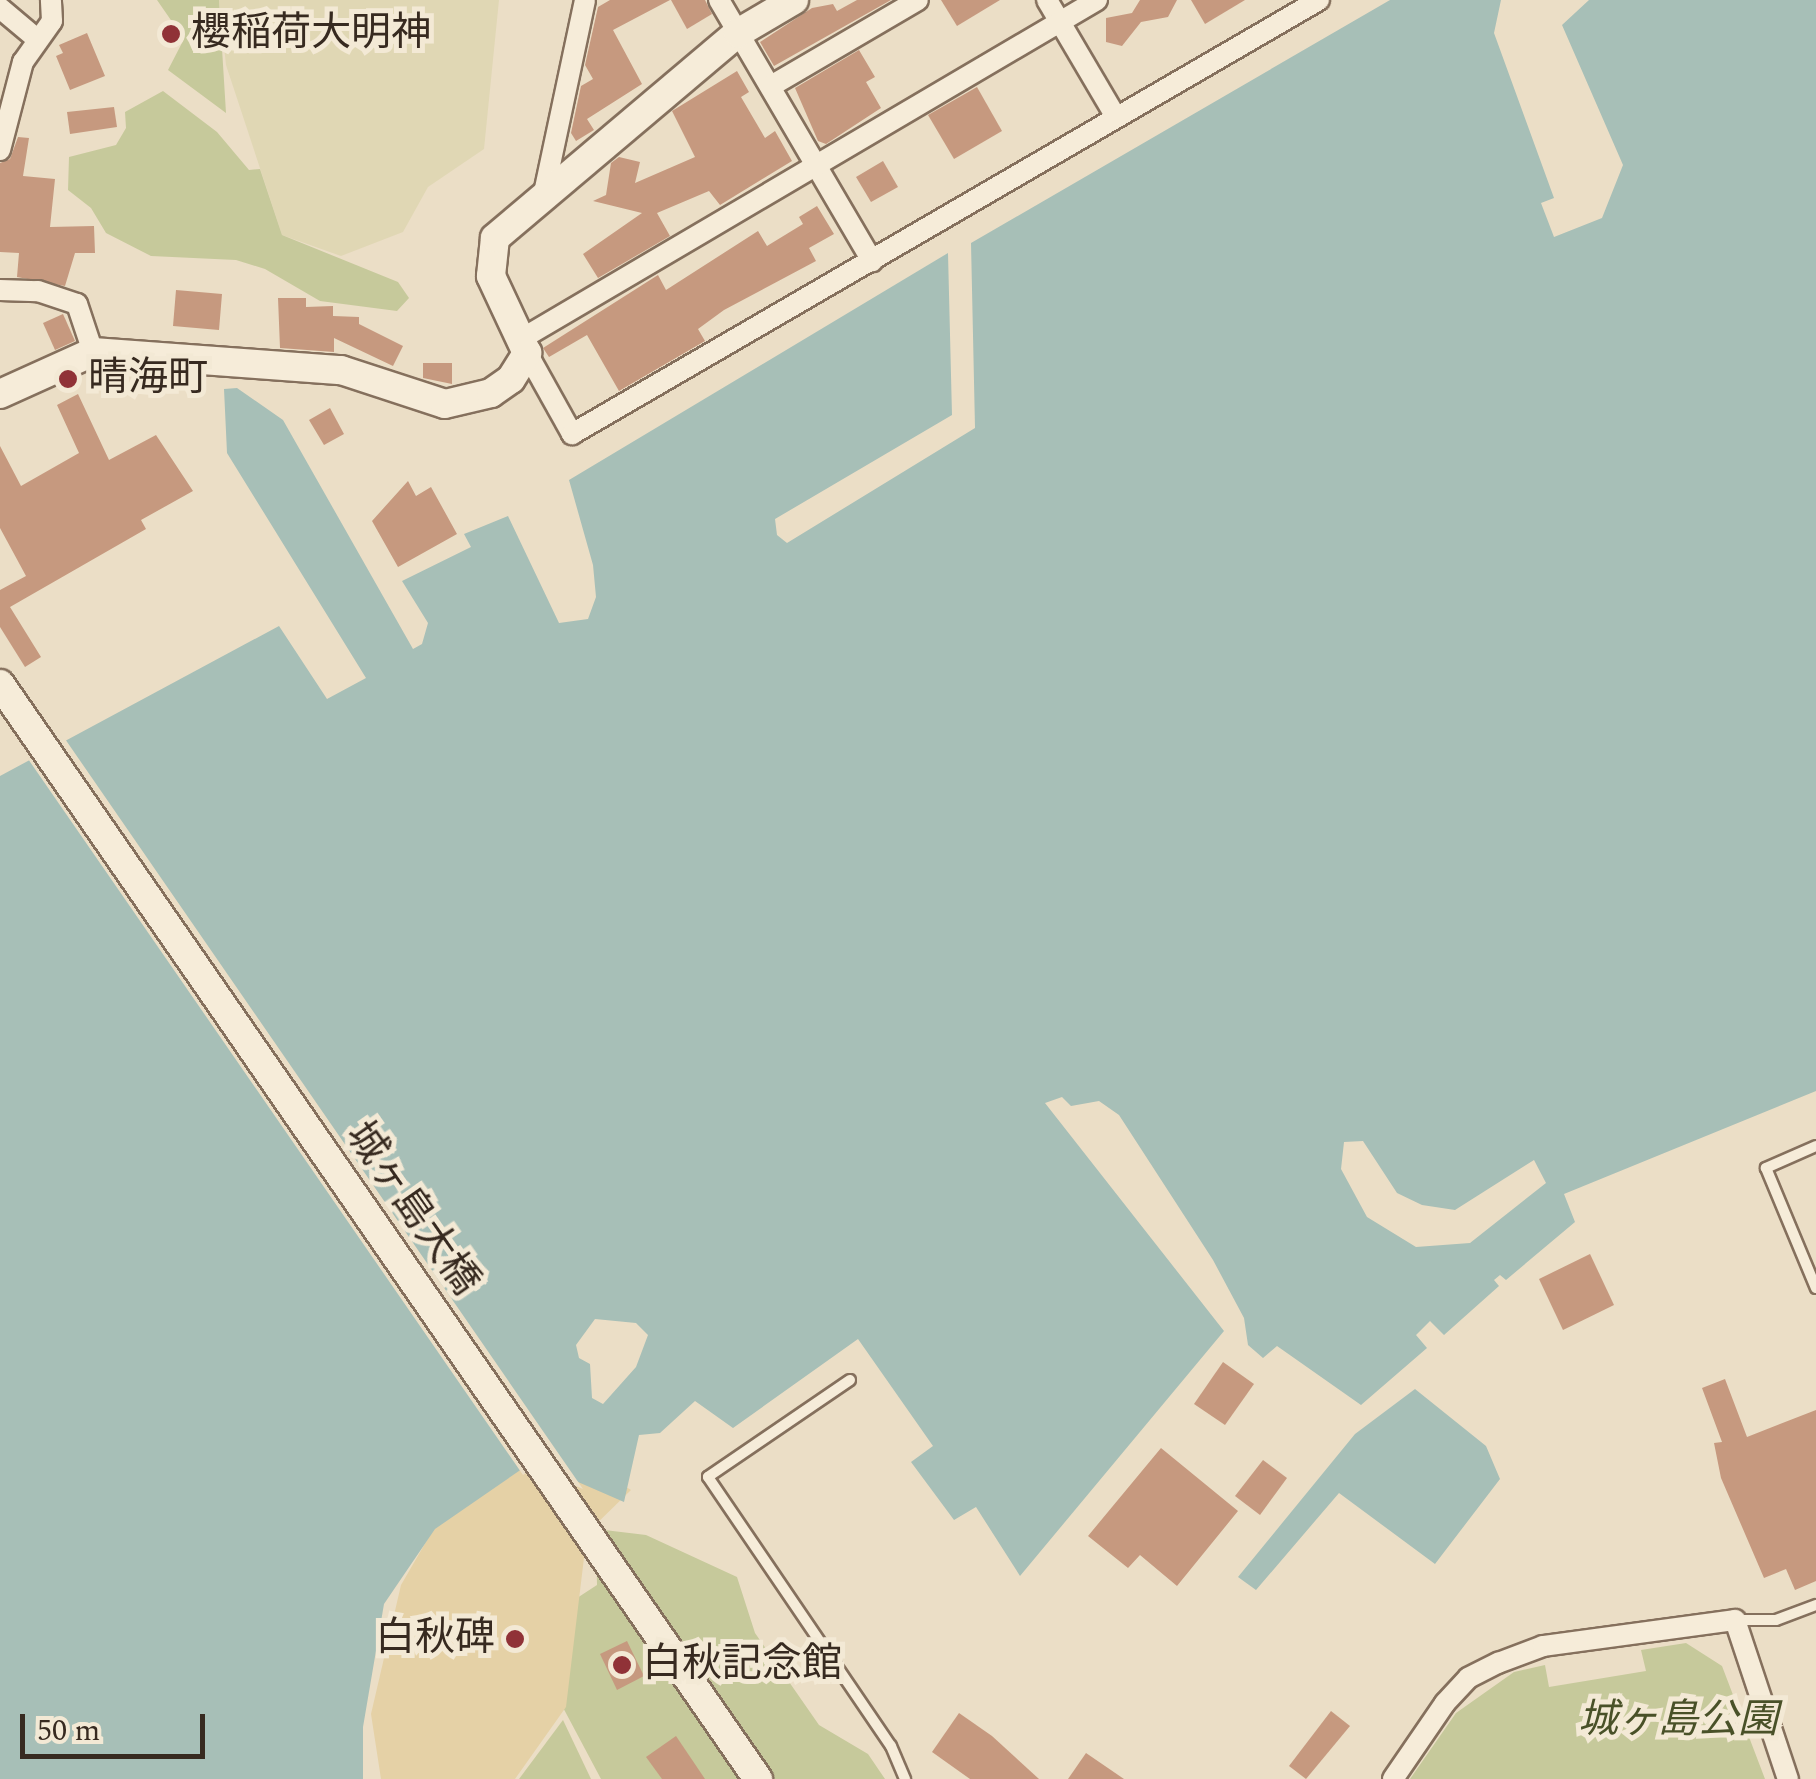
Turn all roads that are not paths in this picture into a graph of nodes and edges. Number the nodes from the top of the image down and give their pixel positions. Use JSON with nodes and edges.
{"nodes":[{"id":1,"x":51,"y":0,"type":"edge"},
{"id":2,"x":585,"y":0,"type":"edge"},
{"id":3,"x":719,"y":0,"type":"edge"},
{"id":4,"x":794,"y":0,"type":"edge"},
{"id":5,"x":918,"y":0,"type":"edge"},
{"id":6,"x":1047,"y":0,"type":"edge"},
{"id":7,"x":1098,"y":0,"type":"edge"},
{"id":8,"x":1319,"y":0,"type":"edge"},
{"id":9,"x":0,"y":8,"type":"edge"},
{"id":10,"x":1060,"y":22,"type":"junction"},
{"id":11,"x":738,"y":33,"type":"junction"},
{"id":12,"x":37,"y":39,"type":"junction"},
{"id":13,"x":771,"y":86,"type":"junction"},
{"id":14,"x":1116,"y":117,"type":"junction"},
{"id":15,"x":0,"y":150,"type":"edge"},
{"id":16,"x":816,"y":164,"type":"junction"},
{"id":17,"x":544,"y":193,"type":"junction"},
{"id":18,"x":872,"y":261,"type":"junction"},
{"id":19,"x":0,"y":290,"type":"edge"},
{"id":20,"x":525,"y":345,"type":"junction"},
{"id":21,"x":93,"y":352,"type":"junction"},
{"id":22,"x":0,"y":394,"type":"edge"},
{"id":23,"x":0,"y":684,"type":"edge"},
{"id":24,"x":1816,"y":1146,"type":"edge"},
{"id":25,"x":1816,"y":1288,"type":"edge"},
{"id":26,"x":850,"y":1380,"type":"dead end"},
{"id":27,"x":1816,"y":1605,"type":"edge"},
{"id":28,"x":1734,"y":1620,"type":"junction"},
{"id":29,"x":758,"y":1779,"type":"edge"},
{"id":30,"x":905,"y":1779,"type":"edge"},
{"id":31,"x":1393,"y":1779,"type":"edge"},
{"id":32,"x":1788,"y":1779,"type":"edge"}],
"edges":[{"from":1,"to":12,"type":"street"},
{"from":2,"to":17,"type":"street"},
{"from":3,"to":11,"type":"street"},
{"from":4,"to":11,"type":"street"},
{"from":5,"to":13,"type":"street"},
{"from":6,"to":10,"type":"street"},
{"from":7,"to":10,"type":"street"},
{"from":8,"to":14,"type":"street"},
{"from":9,"to":12,"type":"street"},
{"from":10,"to":14,"type":"street"},
{"from":10,"to":16,"type":"street"},
{"from":11,"to":13,"type":"street"},
{"from":11,"to":17,"type":"street"},
{"from":12,"to":15,"type":"street"},
{"from":13,"to":16,"type":"street"},
{"from":14,"to":18,"type":"street"},
{"from":16,"to":18,"type":"street"},
{"from":16,"to":20,"type":"street"},
{"from":17,"to":20,"type":"street"},
{"from":18,"to":20,"type":"street"},
{"from":19,"to":21,"type":"street"},
{"from":20,"to":21,"type":"street"},
{"from":21,"to":22,"type":"street"},
{"from":23,"to":29,"type":"street","name":"城ヶ島大橋"},
{"from":24,"to":25,"type":"lane"},
{"from":26,"to":30,"type":"lane"},
{"from":27,"to":28,"type":"lane"},
{"from":28,"to":31,"type":"street"},
{"from":28,"to":32,"type":"street"}]}
